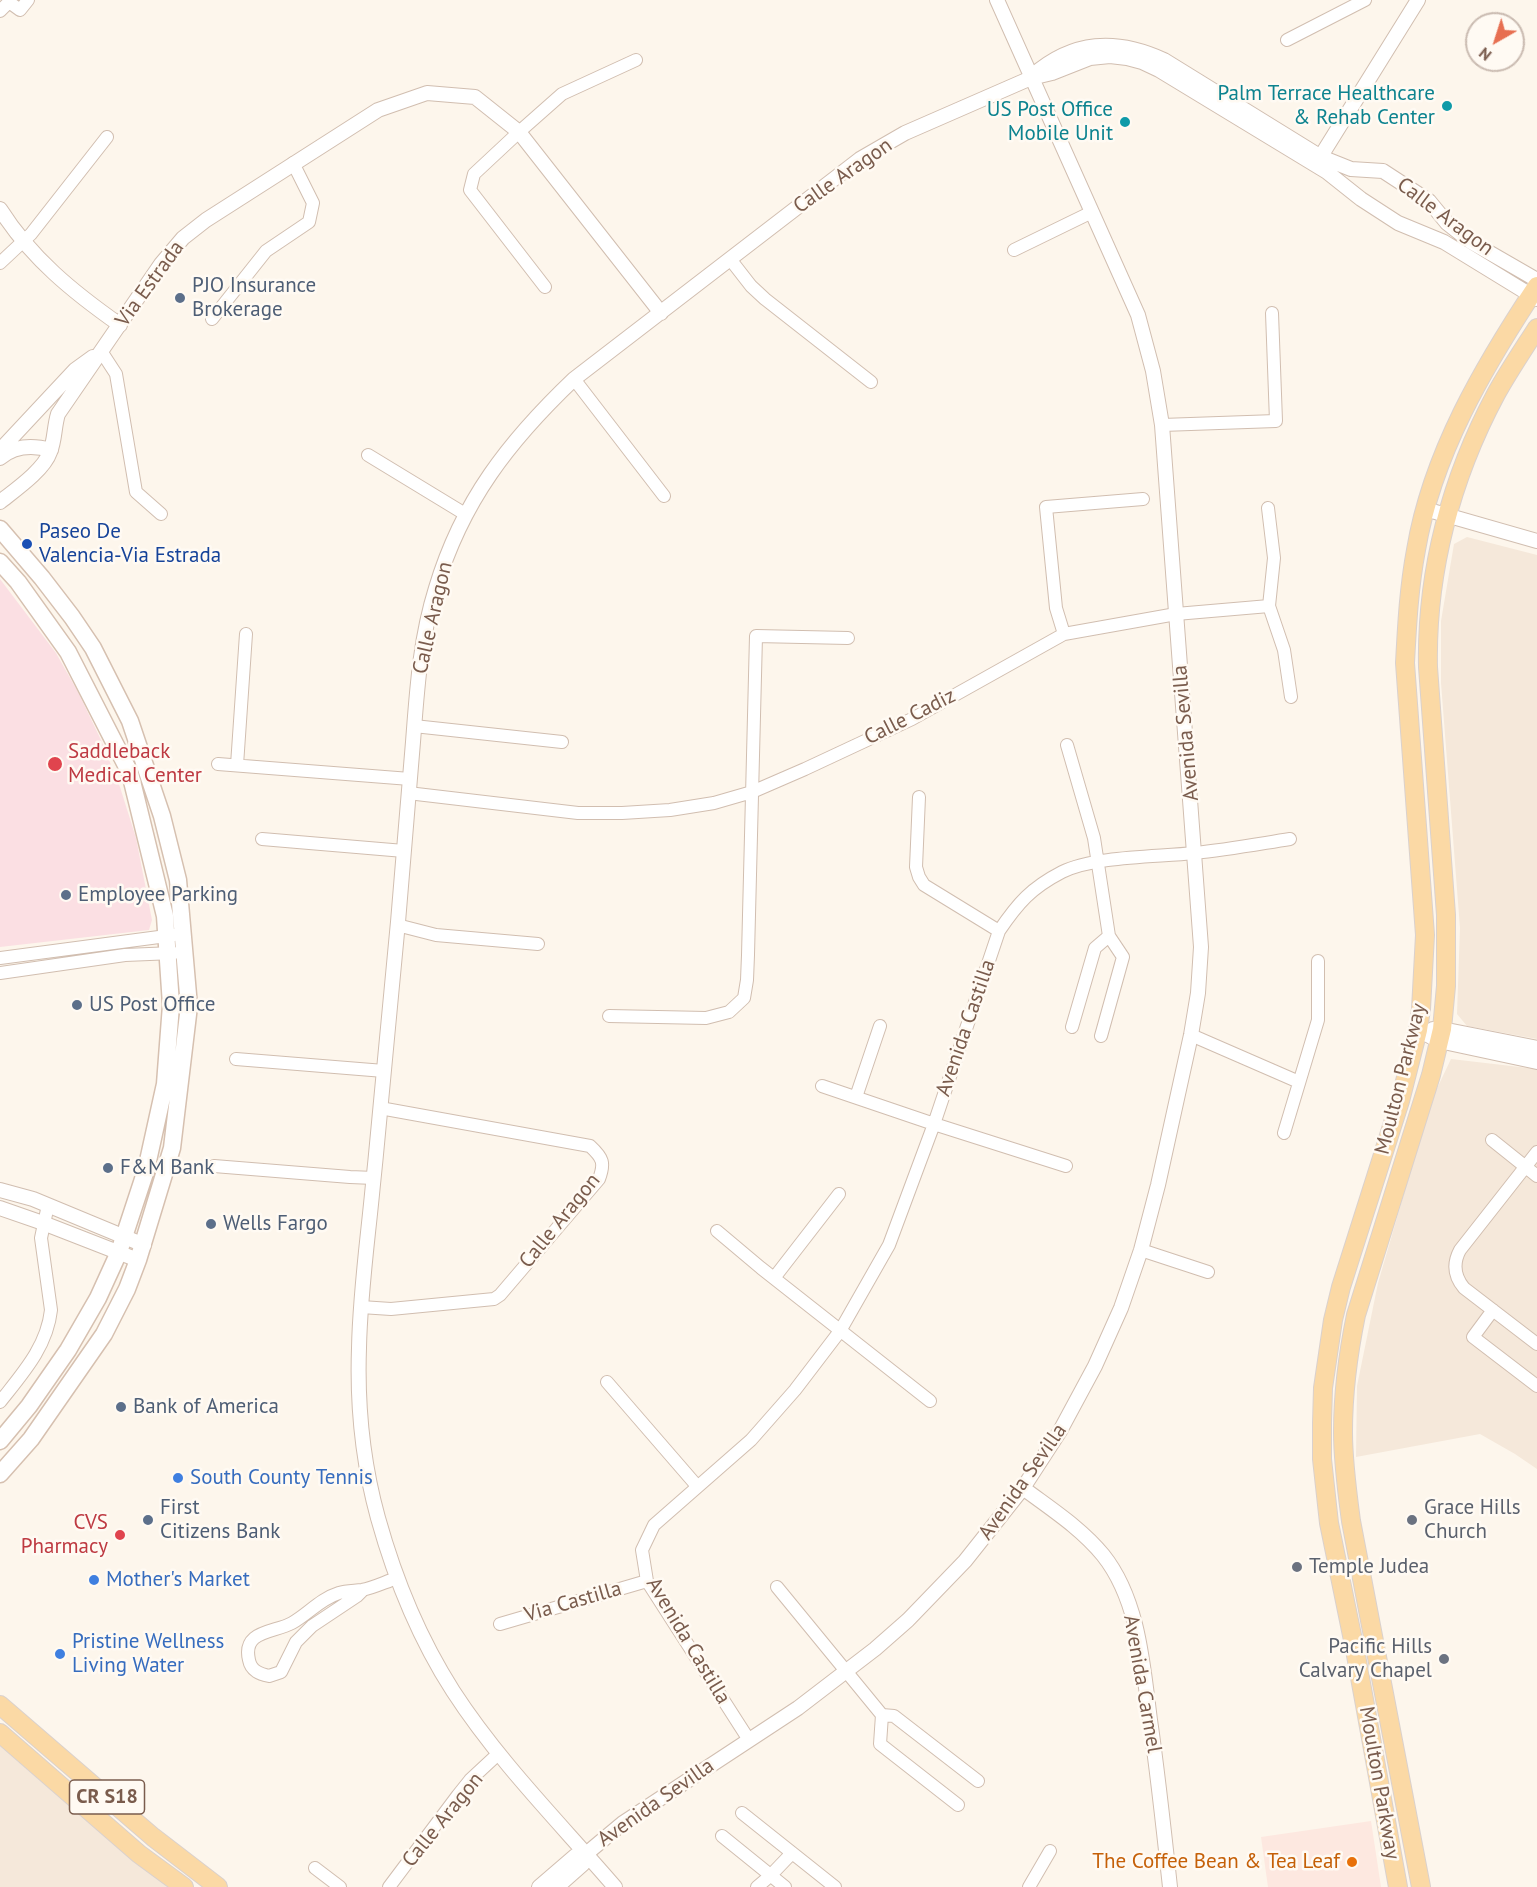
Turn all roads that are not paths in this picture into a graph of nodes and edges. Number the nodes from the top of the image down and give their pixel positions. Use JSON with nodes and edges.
{"nodes":[{"id":1,"x":28,"y":0,"type":"edge"},
{"id":2,"x":997,"y":0,"type":"edge"},
{"id":3,"x":1365,"y":0,"type":"edge"},
{"id":4,"x":1418,"y":0,"type":"edge"},
{"id":5,"x":0,"y":11,"type":"edge"},
{"id":6,"x":1287,"y":40,"type":"dead end"},
{"id":7,"x":636,"y":60,"type":"dead end"},
{"id":8,"x":1031,"y":78,"type":"junction"},
{"id":9,"x":519,"y":132,"type":"junction"},
{"id":10,"x":106,"y":137,"type":"dead end"},
{"id":11,"x":1318,"y":161,"type":"junction"},
{"id":12,"x":292,"y":163,"type":"junction"},
{"id":13,"x":0,"y":209,"type":"edge"},
{"id":14,"x":1092,"y":212,"type":"junction"},
{"id":15,"x":24,"y":242,"type":"junction"},
{"id":16,"x":1014,"y":250,"type":"dead end"},
{"id":17,"x":730,"y":259,"type":"junction"},
{"id":18,"x":0,"y":263,"type":"edge"},
{"id":19,"x":545,"y":287,"type":"dead end"},
{"id":20,"x":1536,"y":290,"type":"edge"},
{"id":21,"x":661,"y":313,"type":"junction"},
{"id":22,"x":1272,"y":313,"type":"dead end"},
{"id":23,"x":212,"y":319,"type":"dead end"},
{"id":24,"x":120,"y":325,"type":"junction"},
{"id":25,"x":1537,"y":328,"type":"edge"},
{"id":26,"x":101,"y":351,"type":"junction"},
{"id":27,"x":574,"y":379,"type":"junction"},
{"id":28,"x":871,"y":382,"type":"dead end"},
{"id":29,"x":1162,"y":425,"type":"junction"},
{"id":30,"x":51,"y":450,"type":"junction"},
{"id":31,"x":368,"y":455,"type":"dead end"},
{"id":32,"x":3,"y":456,"type":"edge"},
{"id":33,"x":664,"y":496,"type":"dead end"},
{"id":34,"x":1143,"y":499,"type":"dead end"},
{"id":35,"x":0,"y":502,"type":"edge"},
{"id":36,"x":1269,"y":508,"type":"dead end"},
{"id":37,"x":1425,"y":509,"type":"junction"},
{"id":38,"x":465,"y":513,"type":"junction"},
{"id":39,"x":161,"y":514,"type":"dead end"},
{"id":40,"x":1447,"y":515,"type":"junction"},
{"id":41,"x":0,"y":528,"type":"edge"},
{"id":42,"x":1537,"y":541,"type":"edge"},
{"id":43,"x":0,"y":562,"type":"edge"},
{"id":44,"x":1269,"y":606,"type":"junction"},
{"id":45,"x":1176,"y":614,"type":"junction"},
{"id":46,"x":246,"y":634,"type":"dead end"},
{"id":47,"x":1064,"y":634,"type":"junction"},
{"id":48,"x":848,"y":638,"type":"dead end"},
{"id":49,"x":1291,"y":697,"type":"dead end"},
{"id":50,"x":414,"y":726,"type":"junction"},
{"id":51,"x":562,"y":742,"type":"dead end"},
{"id":52,"x":1067,"y":745,"type":"dead end"},
{"id":53,"x":218,"y":764,"type":"dead end"},
{"id":54,"x":237,"y":765,"type":"junction"},
{"id":55,"x":409,"y":786,"type":"junction"},
{"id":56,"x":752,"y":792,"type":"junction"},
{"id":57,"x":919,"y":797,"type":"dead end"},
{"id":58,"x":262,"y":839,"type":"dead end"},
{"id":59,"x":1290,"y":839,"type":"dead end"},
{"id":60,"x":404,"y":851,"type":"junction"},
{"id":61,"x":1195,"y":853,"type":"junction"},
{"id":62,"x":1097,"y":862,"type":"junction"},
{"id":63,"x":397,"y":925,"type":"junction"},
{"id":64,"x":999,"y":931,"type":"junction"},
{"id":65,"x":175,"y":935,"type":"junction"},
{"id":66,"x":1109,"y":936,"type":"junction"},
{"id":67,"x":538,"y":944,"type":"dead end"},
{"id":68,"x":176,"y":953,"type":"junction"},
{"id":69,"x":0,"y":958,"type":"edge"},
{"id":70,"x":1318,"y":961,"type":"dead end"},
{"id":71,"x":0,"y":973,"type":"edge"},
{"id":72,"x":609,"y":1016,"type":"dead end"},
{"id":73,"x":879,"y":1026,"type":"dead end"},
{"id":74,"x":1072,"y":1028,"type":"dead end"},
{"id":75,"x":1418,"y":1030,"type":"junction"},
{"id":76,"x":1191,"y":1035,"type":"junction"},
{"id":77,"x":1440,"y":1035,"type":"junction"},
{"id":78,"x":1101,"y":1036,"type":"dead end"},
{"id":79,"x":1537,"y":1048,"type":"edge"},
{"id":80,"x":236,"y":1059,"type":"dead end"},
{"id":81,"x":1537,"y":1062,"type":"edge"},
{"id":82,"x":384,"y":1071,"type":"junction"},
{"id":83,"x":1299,"y":1082,"type":"junction"},
{"id":84,"x":822,"y":1086,"type":"dead end"},
{"id":85,"x":856,"y":1097,"type":"junction"},
{"id":86,"x":380,"y":1108,"type":"junction"},
{"id":87,"x":934,"y":1125,"type":"junction"},
{"id":88,"x":1284,"y":1133,"type":"dead end"},
{"id":89,"x":1492,"y":1140,"type":"dead end"},
{"id":90,"x":1537,"y":1152,"type":"edge"},
{"id":91,"x":214,"y":1166,"type":"dead end"},
{"id":92,"x":1066,"y":1166,"type":"dead end"},
{"id":93,"x":1525,"y":1167,"type":"junction"},
{"id":94,"x":1537,"y":1176,"type":"edge"},
{"id":95,"x":374,"y":1178,"type":"junction"},
{"id":96,"x":0,"y":1190,"type":"edge"},
{"id":97,"x":839,"y":1194,"type":"dead end"},
{"id":98,"x":48,"y":1205,"type":"junction"},
{"id":99,"x":0,"y":1208,"type":"edge"},
{"id":100,"x":44,"y":1223,"type":"junction"},
{"id":101,"x":717,"y":1231,"type":"dead end"},
{"id":102,"x":121,"y":1244,"type":"junction"},
{"id":103,"x":1141,"y":1250,"type":"junction"},
{"id":104,"x":141,"y":1252,"type":"junction"},
{"id":105,"x":1208,"y":1272,"type":"dead end"},
{"id":106,"x":774,"y":1278,"type":"junction"},
{"id":107,"x":361,"y":1307,"type":"junction"},
{"id":108,"x":1493,"y":1310,"type":"junction"},
{"id":109,"x":840,"y":1331,"type":"junction"},
{"id":110,"x":1537,"y":1344,"type":"edge"},
{"id":111,"x":607,"y":1382,"type":"dead end"},
{"id":112,"x":1537,"y":1386,"type":"edge"},
{"id":113,"x":930,"y":1401,"type":"dead end"},
{"id":114,"x":0,"y":1402,"type":"edge"},
{"id":115,"x":0,"y":1441,"type":"edge"},
{"id":116,"x":0,"y":1474,"type":"edge"},
{"id":117,"x":697,"y":1486,"type":"junction"},
{"id":118,"x":1023,"y":1488,"type":"junction"},
{"id":119,"x":397,"y":1578,"type":"junction"},
{"id":120,"x":647,"y":1581,"type":"junction"},
{"id":121,"x":777,"y":1587,"type":"dead end"},
{"id":122,"x":363,"y":1590,"type":"junction"},
{"id":123,"x":500,"y":1623,"type":"dead end"},
{"id":124,"x":1374,"y":1642,"type":"junction"},
{"id":125,"x":1355,"y":1650,"type":"junction"},
{"id":126,"x":846,"y":1672,"type":"junction"},
{"id":127,"x":0,"y":1704,"type":"edge"},
{"id":128,"x":882,"y":1715,"type":"junction"},
{"id":129,"x":0,"y":1733,"type":"edge"},
{"id":130,"x":749,"y":1740,"type":"junction"},
{"id":131,"x":498,"y":1754,"type":"junction"},
{"id":132,"x":978,"y":1781,"type":"dead end"},
{"id":133,"x":958,"y":1805,"type":"dead end"},
{"id":134,"x":742,"y":1813,"type":"dead end"},
{"id":135,"x":722,"y":1836,"type":"dead end"},
{"id":136,"x":1050,"y":1851,"type":"dead end"},
{"id":137,"x":792,"y":1853,"type":"junction"},
{"id":138,"x":586,"y":1854,"type":"junction"},
{"id":139,"x":315,"y":1868,"type":"dead end"},
{"id":140,"x":770,"y":1876,"type":"junction"},
{"id":141,"x":184,"y":1887,"type":"edge"},
{"id":142,"x":218,"y":1887,"type":"edge"},
{"id":143,"x":340,"y":1887,"type":"edge"},
{"id":144,"x":389,"y":1887,"type":"edge"},
{"id":145,"x":539,"y":1887,"type":"edge"},
{"id":146,"x":556,"y":1887,"type":"edge"},
{"id":147,"x":615,"y":1887,"type":"edge"},
{"id":148,"x":757,"y":1887,"type":"edge"},
{"id":149,"x":784,"y":1887,"type":"edge"},
{"id":150,"x":835,"y":1887,"type":"edge"},
{"id":151,"x":1029,"y":1887,"type":"edge"},
{"id":152,"x":1170,"y":1887,"type":"edge"},
{"id":153,"x":1398,"y":1887,"type":"edge"},
{"id":154,"x":1421,"y":1887,"type":"edge"}],
"edges":[{"from":1,"to":5,"type":"street"},
{"from":2,"to":8,"type":"street","name":"Avenida Sevilla"},
{"from":3,"to":6,"type":"street"},
{"from":4,"to":11,"type":"street"},
{"from":7,"to":9,"type":"street"},
{"from":8,"to":11,"type":"street","name":"Calle Aragon"},
{"from":8,"to":14,"type":"street","name":"Avenida Sevilla"},
{"from":8,"to":17,"type":"street","name":"Calle Aragon"},
{"from":9,"to":12,"type":"street","name":"Via Estrada"},
{"from":9,"to":19,"type":"street"},
{"from":9,"to":21,"type":"street","name":"Via Estrada"},
{"from":10,"to":15,"type":"street"},
{"from":11,"to":20,"type":"street","name":"Calle Aragon"},
{"from":11,"to":20,"type":"street","name":"Calle Aragon"},
{"from":12,"to":23,"type":"street"},
{"from":12,"to":24,"type":"street","name":"Via Estrada"},
{"from":13,"to":15,"type":"street"},
{"from":14,"to":16,"type":"street"},
{"from":14,"to":29,"type":"street","name":"Avenida Sevilla"},
{"from":15,"to":18,"type":"street"},
{"from":15,"to":24,"type":"street"},
{"from":17,"to":21,"type":"street","name":"Calle Aragon"},
{"from":17,"to":28,"type":"street"},
{"from":20,"to":37,"type":"main road","name":"Moulton Parkway"},
{"from":21,"to":27,"type":"street","name":"Calle Aragon"},
{"from":22,"to":29,"type":"street"},
{"from":24,"to":26,"type":"street","name":"Via Estrada"},
{"from":25,"to":40,"type":"main road","name":"Moulton Parkway"},
{"from":26,"to":30,"type":"street","name":"Via Estrada"},
{"from":26,"to":32,"type":"street","name":"Via Estrada"},
{"from":26,"to":39,"type":"street"},
{"from":27,"to":33,"type":"street"},
{"from":27,"to":38,"type":"street","name":"Calle Aragon"},
{"from":29,"to":45,"type":"street","name":"Avenida Sevilla"},
{"from":30,"to":32,"type":"street"},
{"from":30,"to":35,"type":"street","name":"Via Estrada"},
{"from":31,"to":38,"type":"street"},
{"from":34,"to":47,"type":"street"},
{"from":36,"to":44,"type":"street"},
{"from":37,"to":40,"type":"street"},
{"from":37,"to":75,"type":"main road","name":"Moulton Parkway"},
{"from":38,"to":50,"type":"street","name":"Calle Aragon"},
{"from":40,"to":42,"type":"street"},
{"from":40,"to":77,"type":"main road","name":"Moulton Parkway"},
{"from":41,"to":65,"type":"main road"},
{"from":43,"to":65,"type":"main road"},
{"from":44,"to":45,"type":"street"},
{"from":44,"to":49,"type":"street"},
{"from":45,"to":47,"type":"street","name":"Calle Cadiz"},
{"from":45,"to":61,"type":"street","name":"Avenida Sevilla"},
{"from":46,"to":54,"type":"street"},
{"from":47,"to":56,"type":"street","name":"Calle Cadiz"},
{"from":48,"to":56,"type":"street"},
{"from":50,"to":51,"type":"street"},
{"from":50,"to":55,"type":"street","name":"Calle Aragon"},
{"from":52,"to":62,"type":"street"},
{"from":53,"to":54,"type":"street"},
{"from":54,"to":55,"type":"street"},
{"from":55,"to":56,"type":"street","name":"Calle Cadiz"},
{"from":55,"to":60,"type":"street","name":"Calle Aragon"},
{"from":56,"to":72,"type":"street"},
{"from":57,"to":64,"type":"street","name":"Avenida Castilla"},
{"from":58,"to":60,"type":"street"},
{"from":59,"to":61,"type":"street"},
{"from":60,"to":63,"type":"street","name":"Calle Aragon"},
{"from":61,"to":62,"type":"street","name":"Avenida Castilla"},
{"from":61,"to":76,"type":"street","name":"Avenida Sevilla"},
{"from":62,"to":64,"type":"street","name":"Avenida Castilla"},
{"from":62,"to":66,"type":"street"},
{"from":63,"to":67,"type":"street"},
{"from":63,"to":82,"type":"street","name":"Calle Aragon"},
{"from":64,"to":87,"type":"street","name":"Avenida Castilla"},
{"from":65,"to":68,"type":"main road"},
{"from":65,"to":69,"type":"street"},
{"from":66,"to":74,"type":"street"},
{"from":66,"to":78,"type":"street"},
{"from":68,"to":71,"type":"street"},
{"from":68,"to":102,"type":"main road"},
{"from":68,"to":104,"type":"main road"},
{"from":70,"to":83,"type":"street"},
{"from":73,"to":85,"type":"street"},
{"from":75,"to":77,"type":"street"},
{"from":75,"to":125,"type":"main road","name":"Moulton Parkway"},
{"from":76,"to":83,"type":"street"},
{"from":76,"to":103,"type":"street","name":"Avenida Sevilla"},
{"from":77,"to":79,"type":"street"},
{"from":77,"to":81,"type":"street"},
{"from":77,"to":124,"type":"main road","name":"Moulton Parkway"},
{"from":80,"to":82,"type":"street"},
{"from":82,"to":86,"type":"street","name":"Calle Aragon"},
{"from":83,"to":88,"type":"street"},
{"from":84,"to":85,"type":"street","name":"Avenida Castilla"},
{"from":85,"to":87,"type":"street","name":"Avenida Castilla"},
{"from":86,"to":95,"type":"street","name":"Calle Aragon"},
{"from":86,"to":107,"type":"street","name":"Calle Aragon"},
{"from":87,"to":92,"type":"street","name":"Avenida Castilla"},
{"from":87,"to":109,"type":"street","name":"Avenida Castilla"},
{"from":89,"to":93,"type":"street"},
{"from":90,"to":93,"type":"street"},
{"from":91,"to":95,"type":"street"},
{"from":93,"to":94,"type":"street"},
{"from":93,"to":108,"type":"street"},
{"from":95,"to":107,"type":"street","name":"Calle Aragon"},
{"from":96,"to":98,"type":"street"},
{"from":97,"to":106,"type":"street"},
{"from":98,"to":100,"type":"street"},
{"from":98,"to":102,"type":"street"},
{"from":99,"to":100,"type":"street"},
{"from":100,"to":102,"type":"street"},
{"from":100,"to":114,"type":"street"},
{"from":101,"to":106,"type":"street"},
{"from":102,"to":104,"type":"street"},
{"from":102,"to":115,"type":"main road"},
{"from":103,"to":105,"type":"street"},
{"from":103,"to":118,"type":"street","name":"Avenida Sevilla"},
{"from":104,"to":116,"type":"main road"},
{"from":106,"to":109,"type":"street"},
{"from":107,"to":119,"type":"street","name":"Calle Aragon"},
{"from":108,"to":110,"type":"street"},
{"from":108,"to":112,"type":"street"},
{"from":109,"to":113,"type":"street"},
{"from":109,"to":117,"type":"street","name":"Avenida Castilla"},
{"from":111,"to":117,"type":"street"},
{"from":117,"to":120,"type":"street","name":"Avenida Castilla"},
{"from":118,"to":126,"type":"street","name":"Avenida Sevilla"},
{"from":118,"to":152,"type":"street","name":"Avenida Carmel"},
{"from":119,"to":122,"type":"street"},
{"from":119,"to":131,"type":"street","name":"Calle Aragon"},
{"from":120,"to":123,"type":"street","name":"Via Castilla"},
{"from":120,"to":130,"type":"street","name":"Avenida Castilla"},
{"from":121,"to":126,"type":"street"},
{"from":122,"to":122,"type":"street"},
{"from":124,"to":125,"type":"main road"},
{"from":124,"to":154,"type":"main road","name":"Moulton Parkway"},
{"from":125,"to":153,"type":"main road","name":"Moulton Parkway"},
{"from":126,"to":128,"type":"street"},
{"from":126,"to":130,"type":"street","name":"Avenida Sevilla"},
{"from":127,"to":142,"type":"main road","number":"CR S18"},
{"from":128,"to":132,"type":"street"},
{"from":128,"to":133,"type":"street"},
{"from":129,"to":141,"type":"main road","number":"CR S18"},
{"from":130,"to":138,"type":"street","name":"Avenida Sevilla"},
{"from":131,"to":138,"type":"street","name":"Calle Aragon"},
{"from":131,"to":144,"type":"street","name":"Calle Aragon"},
{"from":134,"to":137,"type":"street"},
{"from":135,"to":140,"type":"street"},
{"from":136,"to":151,"type":"street"},
{"from":137,"to":140,"type":"street"},
{"from":137,"to":150,"type":"street"},
{"from":138,"to":145,"type":"street","name":"Avenida Sevilla"},
{"from":138,"to":146,"type":"street","name":"Avenida Sevilla"},
{"from":138,"to":147,"type":"street","name":"Calle Aragon"},
{"from":139,"to":143,"type":"street"},
{"from":140,"to":148,"type":"street"},
{"from":140,"to":149,"type":"street"}]}
